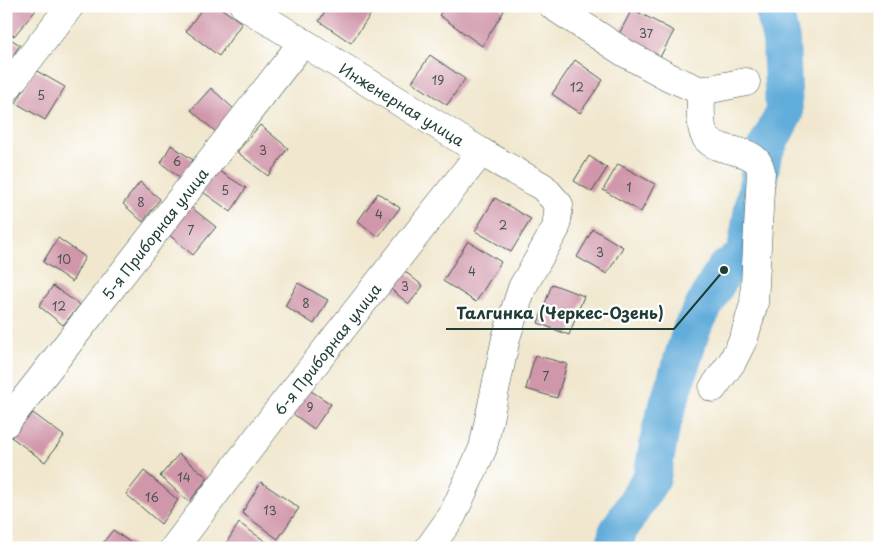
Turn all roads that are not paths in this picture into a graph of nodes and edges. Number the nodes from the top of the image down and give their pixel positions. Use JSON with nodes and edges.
{"nodes":[{"id":1,"x":70,"y":6,"type":"edge"},
{"id":2,"x":244,"y":6,"type":"edge"},
{"id":3,"x":569,"y":11,"type":"edge"},
{"id":4,"x":303,"y":42,"type":"junction"},
{"id":5,"x":746,"y":82,"type":"dead end"},
{"id":6,"x":6,"y":89,"type":"edge"},
{"id":7,"x":701,"y":91,"type":"junction"},
{"id":8,"x":481,"y":152,"type":"junction"},
{"id":9,"x":713,"y":388,"type":"dead end"},
{"id":10,"x":6,"y":424,"type":"edge"},
{"id":11,"x":174,"y":548,"type":"edge"},
{"id":12,"x":429,"y":548,"type":"edge"}],
"edges":[{"from":1,"to":6,"type":"street"},
{"from":2,"to":4,"type":"street","name":"Инженерная улица"},
{"from":3,"to":7,"type":"street"},
{"from":4,"to":8,"type":"street","name":"Инженерная улица"},
{"from":4,"to":10,"type":"street","name":"5-я Приборная улица"},
{"from":5,"to":7,"type":"street"},
{"from":7,"to":9,"type":"street"},
{"from":8,"to":11,"type":"street","name":"6-я Приборная улица"},
{"from":8,"to":12,"type":"street","name":"Инженерная улица"}]}
